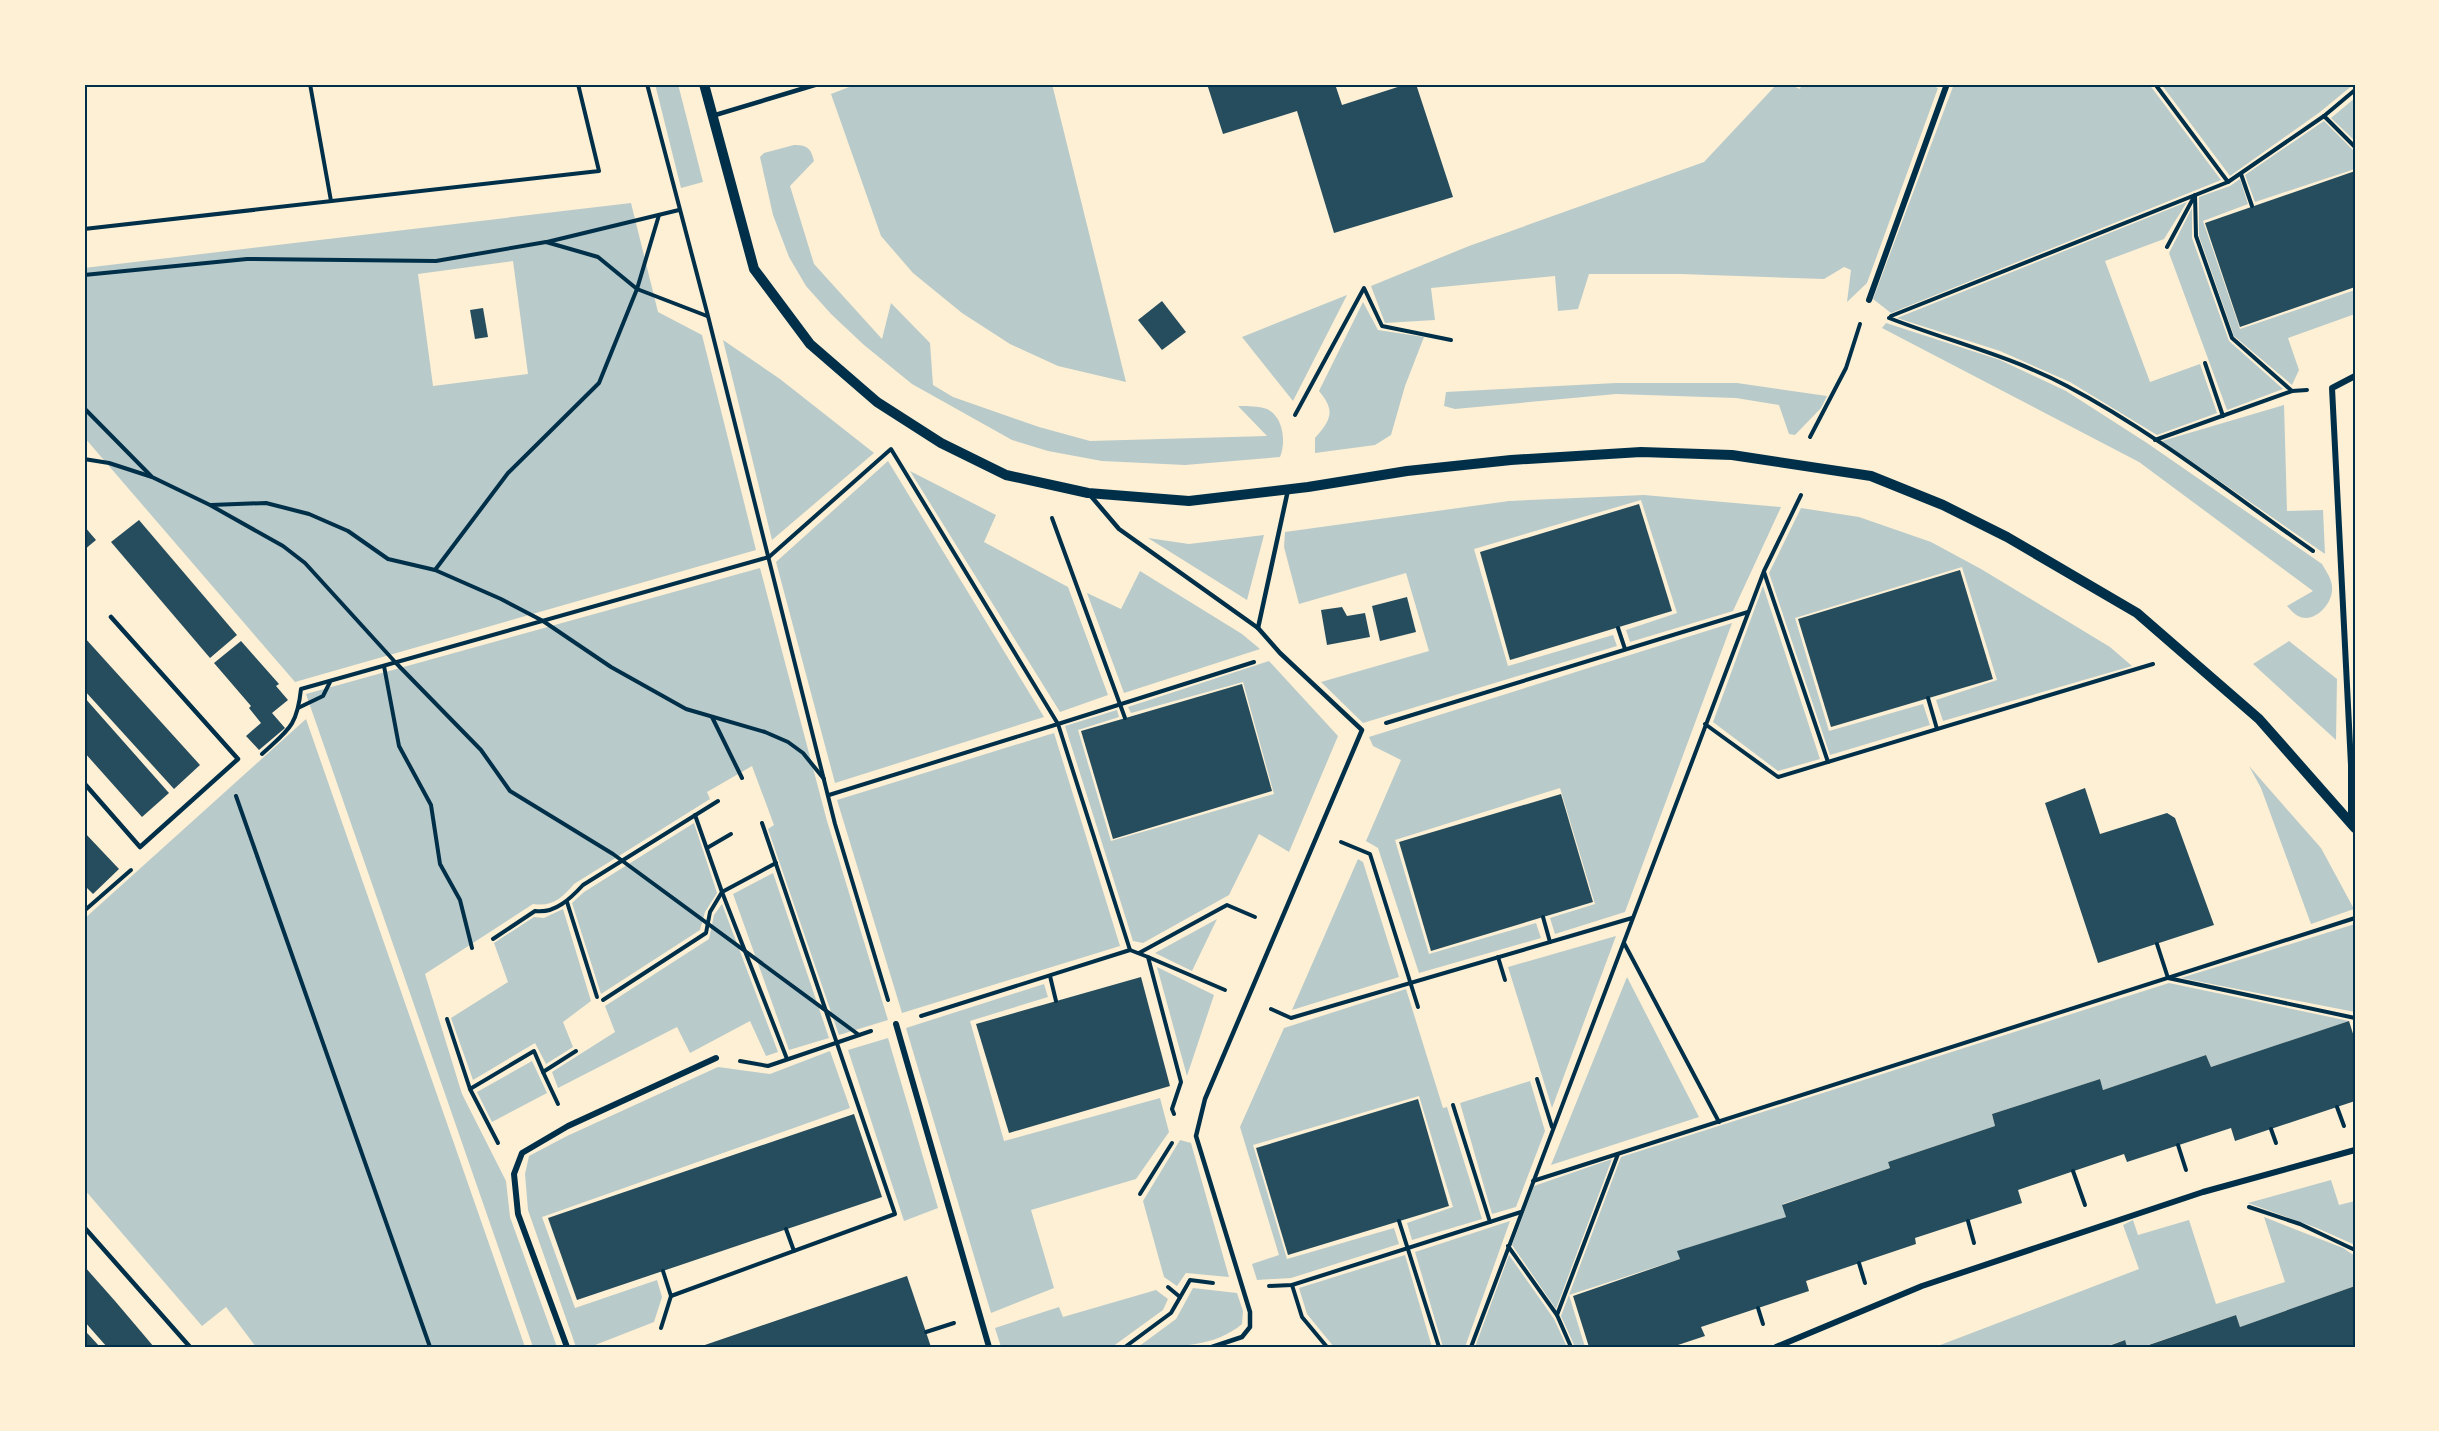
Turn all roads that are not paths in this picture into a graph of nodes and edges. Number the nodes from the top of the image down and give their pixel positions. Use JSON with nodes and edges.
{"nodes":[{"id":1,"x":704,"y":84,"type":"edge"},
{"id":2,"x":818,"y":84,"type":"edge"},
{"id":3,"x":1947,"y":84,"type":"edge"},
{"id":4,"x":712,"y":116,"type":"junction"},
{"id":5,"x":1869,"y":300,"type":"road end"},
{"id":6,"x":2355,"y":376,"type":"edge"},
{"id":7,"x":1288,"y":490,"type":"junction"},
{"id":8,"x":1088,"y":493,"type":"junction"},
{"id":9,"x":111,"y":617,"type":"dead end"},
{"id":10,"x":1258,"y":628,"type":"junction"},
{"id":11,"x":2353,"y":764,"type":"edge"},
{"id":12,"x":84,"y":783,"type":"edge"},
{"id":13,"x":2353,"y":824,"type":"edge"},
{"id":14,"x":896,"y":1024,"type":"road end"},
{"id":15,"x":716,"y":1058,"type":"road end"},
{"id":16,"x":2355,"y":1150,"type":"edge"},
{"id":17,"x":84,"y":1227,"type":"edge"},
{"id":18,"x":190,"y":1347,"type":"edge"},
{"id":19,"x":567,"y":1347,"type":"edge"},
{"id":20,"x":989,"y":1347,"type":"edge"},
{"id":21,"x":1212,"y":1347,"type":"edge"},
{"id":22,"x":1776,"y":1347,"type":"edge"}],
"edges":[{"from":1,"to":4,"type":"street"},
{"from":2,"to":4,"type":"lane"},
{"from":3,"to":5,"type":"street"},
{"from":4,"to":8,"type":"street"},
{"from":6,"to":11,"type":"street"},
{"from":7,"to":8,"type":"street"},
{"from":7,"to":10,"type":"lane"},
{"from":7,"to":13,"type":"street"},
{"from":8,"to":10,"type":"lane"},
{"from":9,"to":12,"type":"lane"},
{"from":10,"to":21,"type":"lane"},
{"from":11,"to":13,"type":"street"},
{"from":14,"to":20,"type":"street"},
{"from":15,"to":19,"type":"street"},
{"from":16,"to":22,"type":"street"},
{"from":17,"to":18,"type":"lane"}]}
